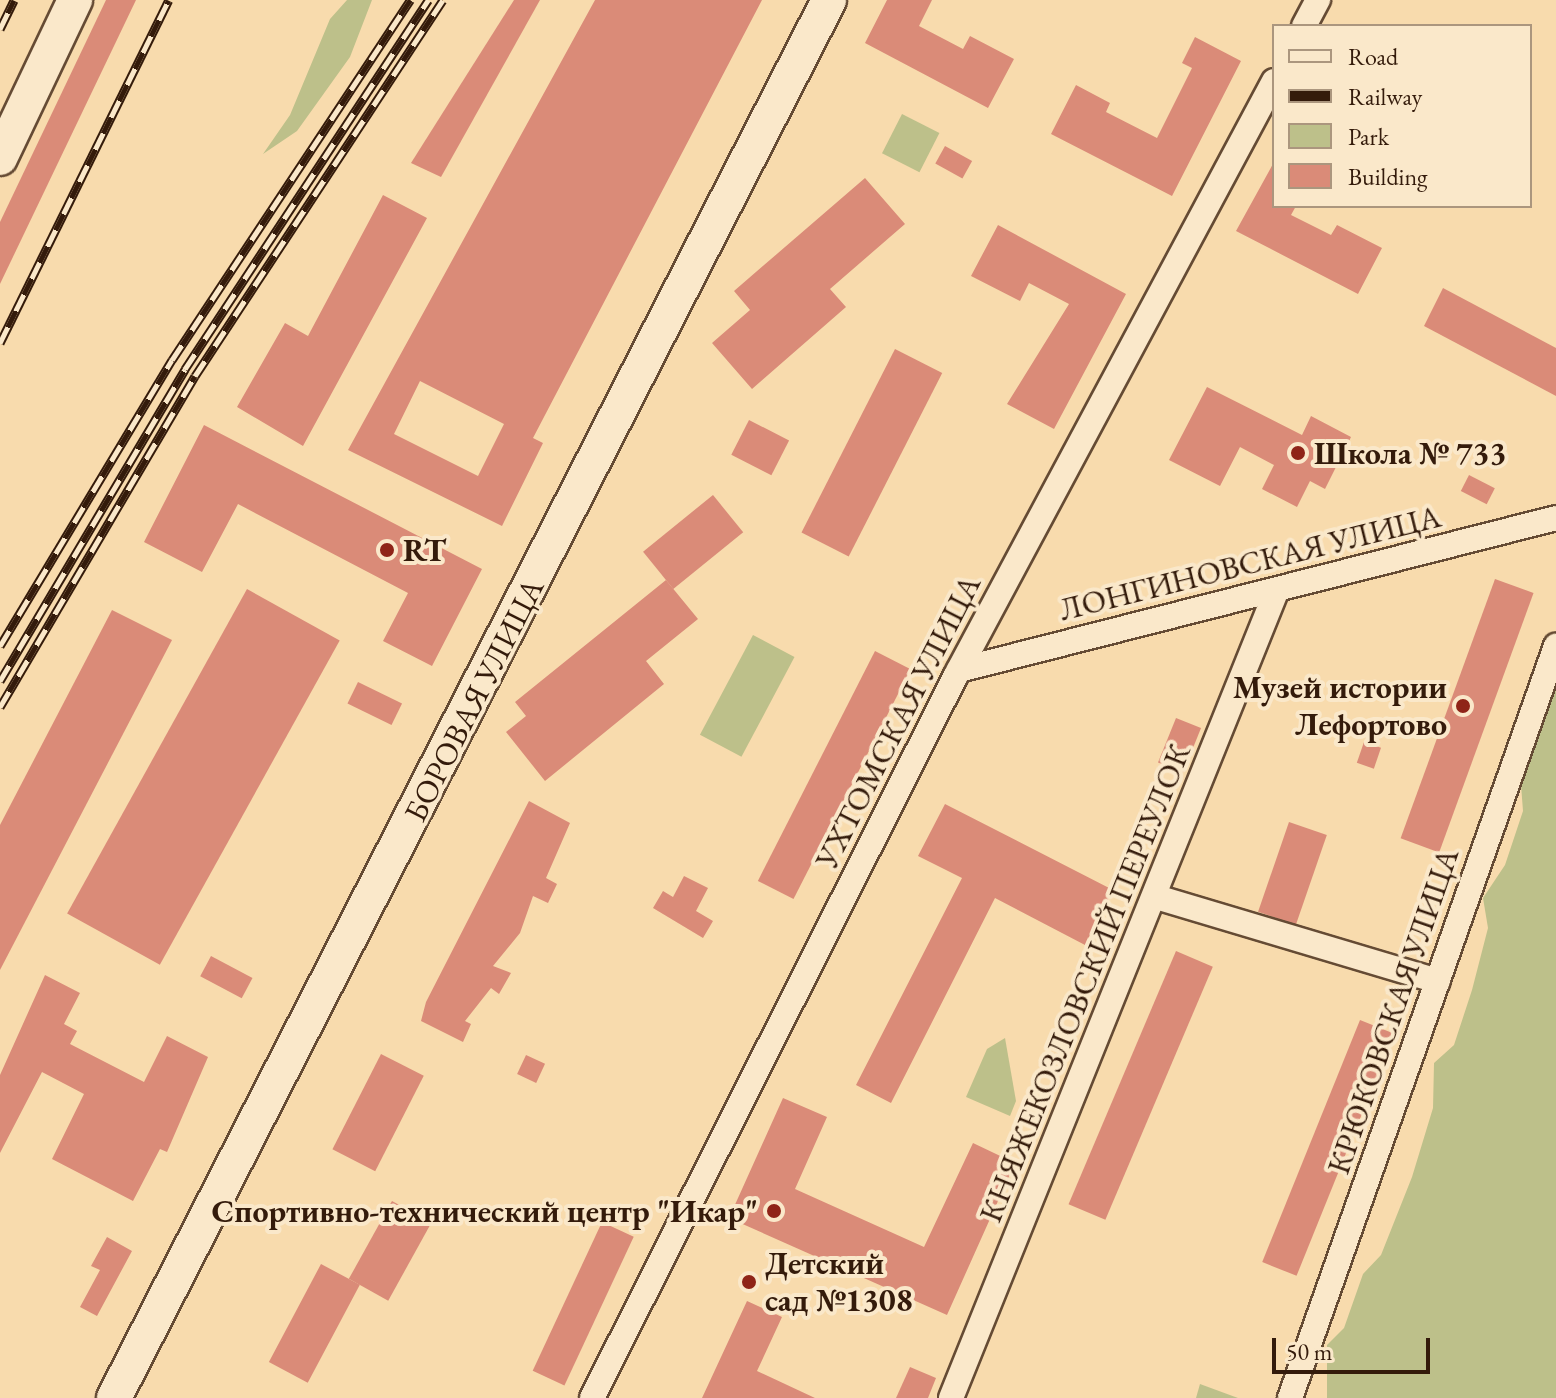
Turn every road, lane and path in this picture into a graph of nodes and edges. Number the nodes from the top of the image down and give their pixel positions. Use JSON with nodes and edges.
{"nodes":[{"id":1,"x":75,"y":0,"type":"edge"},
{"id":2,"x":829,"y":0,"type":"edge"},
{"id":3,"x":1318,"y":0,"type":"edge"},
{"id":4,"x":1305,"y":24,"type":"edge"},
{"id":5,"x":1272,"y":85,"type":"edge"},
{"id":6,"x":0,"y":158,"type":"edge"},
{"id":7,"x":1556,"y":518,"type":"edge"},
{"id":8,"x":1276,"y":592,"type":"junction"},
{"id":9,"x":1556,"y":646,"type":"edge"},
{"id":10,"x":959,"y":670,"type":"junction"},
{"id":11,"x":1156,"y":897,"type":"junction"},
{"id":12,"x":1438,"y":981,"type":"junction"},
{"id":13,"x":114,"y":1398,"type":"edge"},
{"id":14,"x":592,"y":1398,"type":"edge"},
{"id":15,"x":951,"y":1398,"type":"edge"},
{"id":16,"x":1290,"y":1398,"type":"edge"}],
"edges":[{"from":1,"to":6,"type":"street"},
{"from":2,"to":13,"type":"street","name":"БОРОВАЯ УЛИЦА"},
{"from":3,"to":4,"type":"street"},
{"from":5,"to":10,"type":"street","name":"УХТОМСКАЯ УЛИЦА"},
{"from":7,"to":8,"type":"street","name":"ЛОНГИНОВСКАЯ УЛИЦА"},
{"from":8,"to":10,"type":"street","name":"ЛОНГИНОВСКАЯ УЛИЦА"},
{"from":8,"to":11,"type":"street","name":"КНЯЖЕКОЗЛОВСКИЙ ПЕРЕУЛОК"},
{"from":9,"to":12,"type":"street","name":"КРЮКОВСКАЯ УЛИЦА"},
{"from":10,"to":14,"type":"street","name":"УХТОМСКАЯ УЛИЦА"},
{"from":11,"to":12,"type":"street"},
{"from":11,"to":15,"type":"street","name":"КНЯЖЕКОЗЛОВСКИЙ ПЕРЕУЛОК"},
{"from":12,"to":16,"type":"street","name":"КРЮКОВСКАЯ УЛИЦА"}]}
